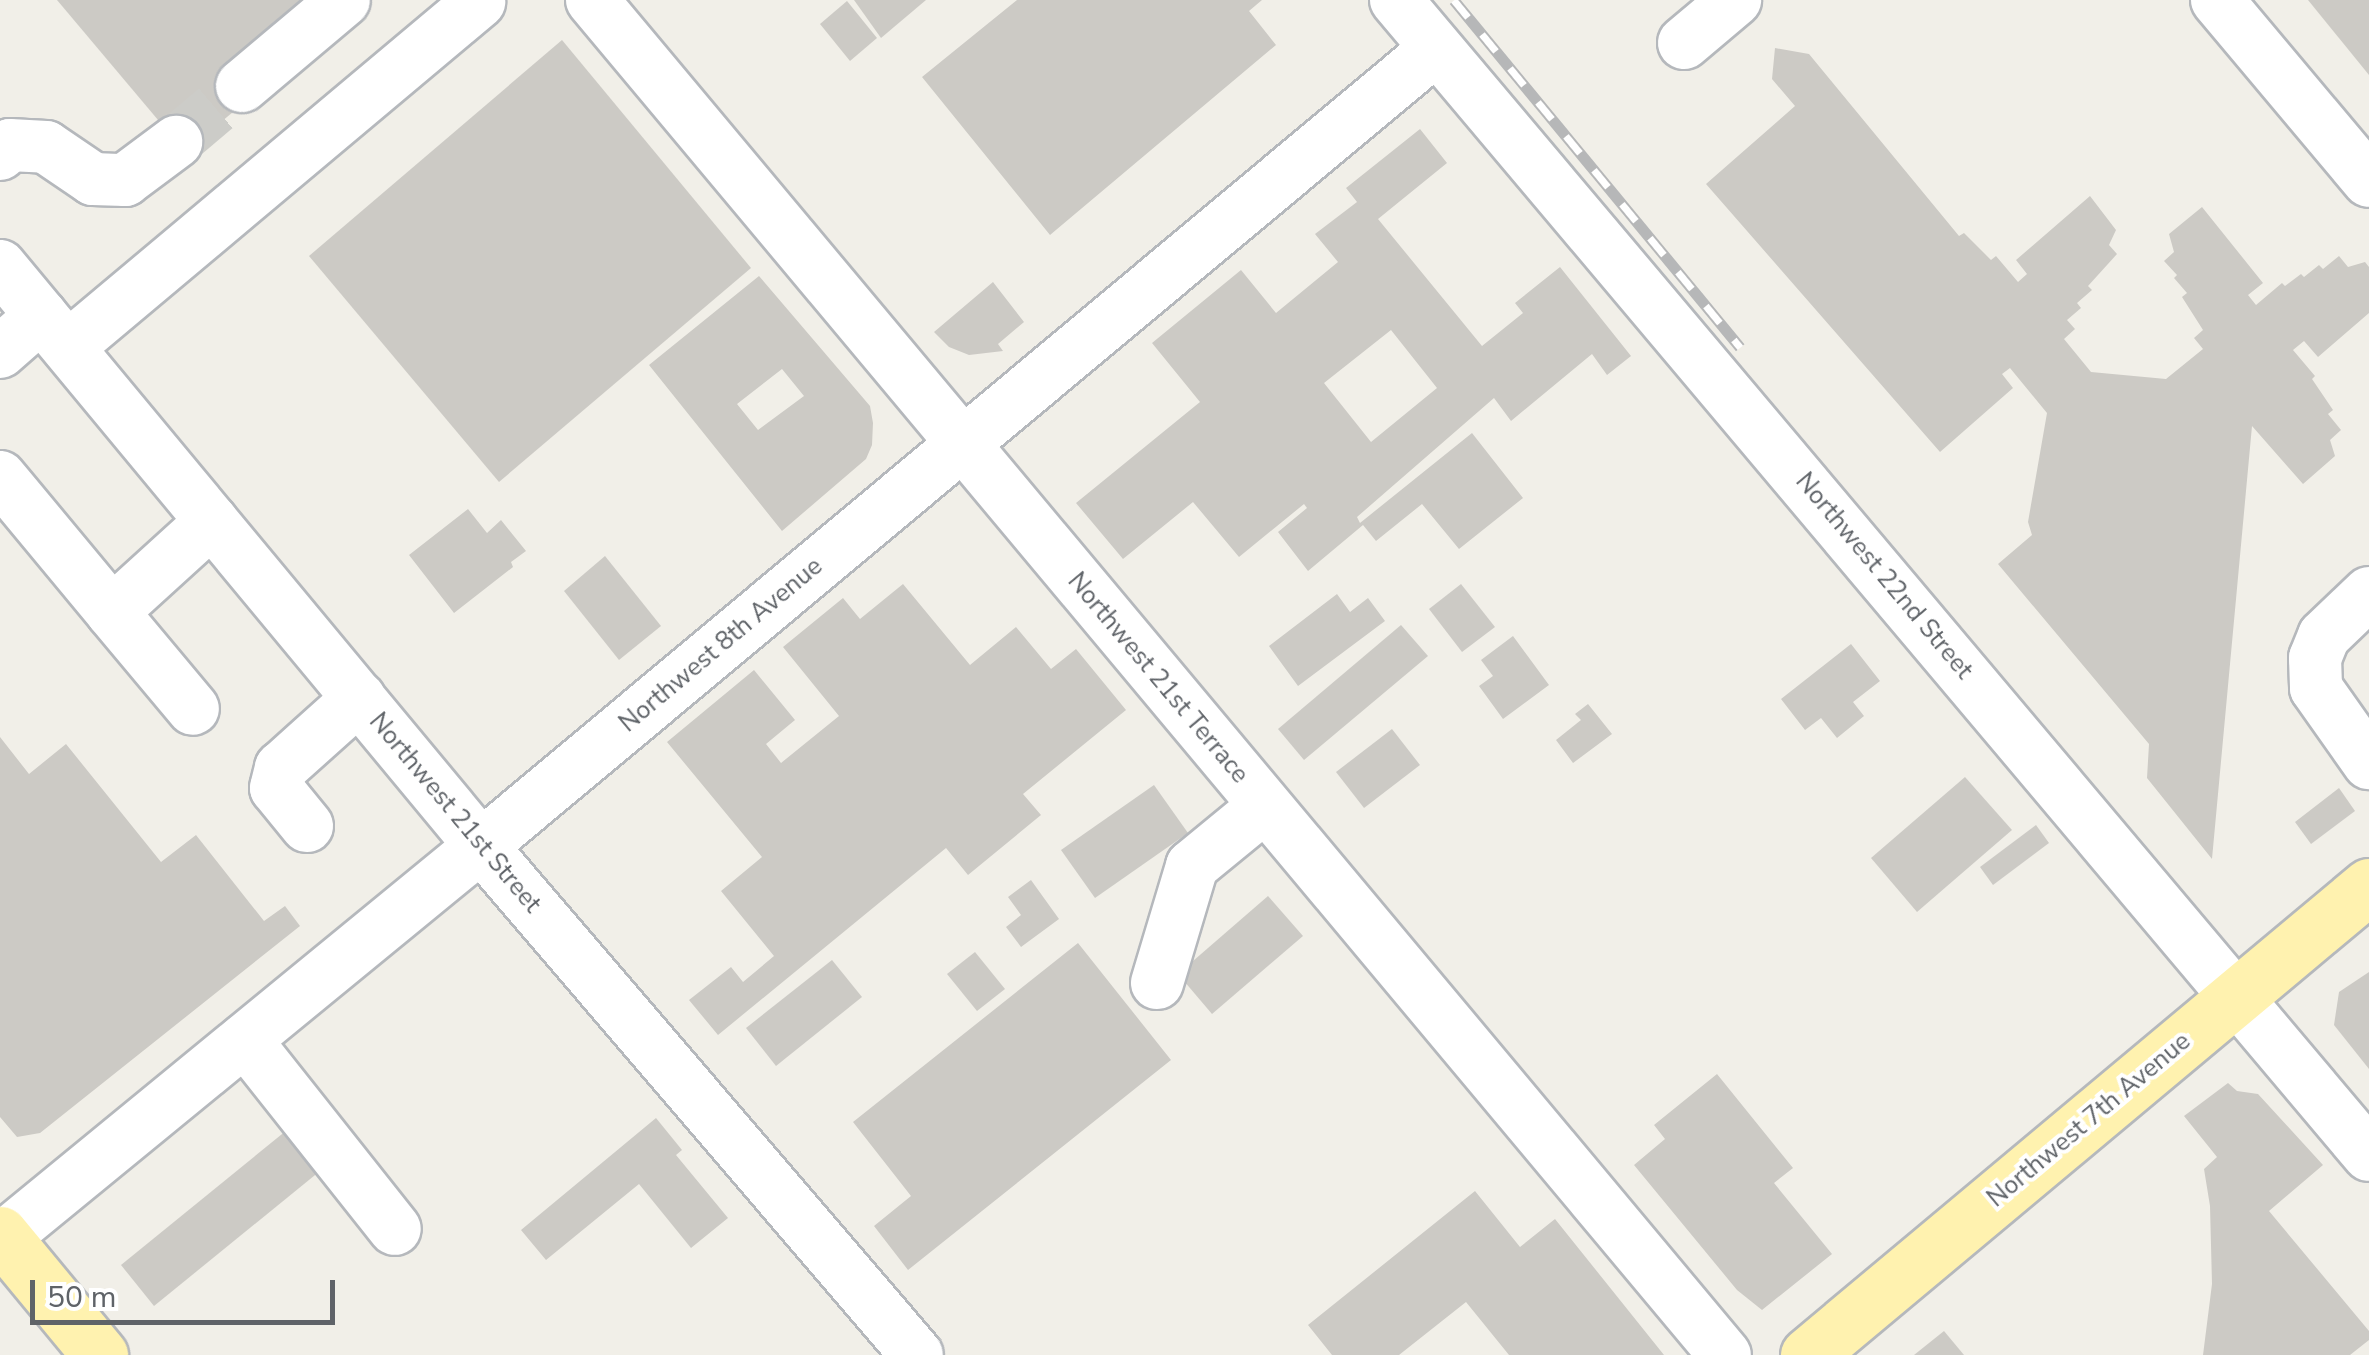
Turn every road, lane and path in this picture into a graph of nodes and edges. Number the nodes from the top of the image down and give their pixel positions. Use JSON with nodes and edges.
{"nodes":[{"id":1,"x":344,"y":0,"type":"edge"},
{"id":2,"x":592,"y":0,"type":"edge"},
{"id":3,"x":1396,"y":0,"type":"edge"},
{"id":4,"x":1700,"y":0,"type":"edge"},
{"id":5,"x":1734,"y":0,"type":"edge"},
{"id":6,"x":2217,"y":0,"type":"edge"},
{"id":7,"x":479,"y":2,"type":"edge"},
{"id":8,"x":1436,"y":48,"type":"junction"},
{"id":9,"x":242,"y":86,"type":"tunnel mouth"},
{"id":10,"x":176,"y":142,"type":"tunnel mouth"},
{"id":11,"x":0,"y":154,"type":"edge"},
{"id":12,"x":2369,"y":181,"type":"edge"},
{"id":13,"x":0,"y":266,"type":"edge"},
{"id":14,"x":54,"y":331,"type":"junction"},
{"id":15,"x":0,"y":352,"type":"edge"},
{"id":16,"x":962,"y":444,"type":"junction"},
{"id":17,"x":0,"y":477,"type":"edge"},
{"id":18,"x":212,"y":520,"type":"junction"},
{"id":19,"x":2369,"y":593,"type":"edge"},
{"id":20,"x":112,"y":612,"type":"junction"},
{"id":21,"x":359,"y":698,"type":"junction"},
{"id":22,"x":193,"y":709,"type":"dead end"},
{"id":23,"x":2369,"y":763,"type":"edge"},
{"id":24,"x":1265,"y":806,"type":"junction"},
{"id":25,"x":307,"y":826,"type":"dead end"},
{"id":26,"x":481,"y":846,"type":"junction"},
{"id":27,"x":2369,"y":886,"type":"edge"},
{"id":28,"x":1157,"y":984,"type":"dead end"},
{"id":29,"x":2238,"y":996,"type":"junction"},
{"id":30,"x":245,"y":1040,"type":"junction"},
{"id":31,"x":2369,"y":1155,"type":"edge"},
{"id":32,"x":395,"y":1229,"type":"dead end"},
{"id":33,"x":2,"y":1236,"type":"edge"},
{"id":34,"x":100,"y":1355,"type":"edge"},
{"id":35,"x":917,"y":1355,"type":"edge"},
{"id":36,"x":1725,"y":1355,"type":"edge"},
{"id":37,"x":1808,"y":1355,"type":"edge"}],
"edges":[{"from":1,"to":9,"type":"street"},
{"from":2,"to":16,"type":"street","name":"Northwest 21st Terrace"},
{"from":3,"to":8,"type":"street","name":"Northwest 22nd Street"},
{"from":4,"to":5,"type":"street"},
{"from":6,"to":12,"type":"street"},
{"from":7,"to":14,"type":"street"},
{"from":8,"to":16,"type":"street","name":"Northwest 8th Avenue"},
{"from":8,"to":29,"type":"street","name":"Northwest 22nd Street"},
{"from":10,"to":11,"type":"street"},
{"from":13,"to":14,"type":"street","name":"Northwest 21st Street"},
{"from":14,"to":15,"type":"street"},
{"from":14,"to":18,"type":"street","name":"Northwest 21st Street"},
{"from":16,"to":24,"type":"street","name":"Northwest 21st Terrace"},
{"from":16,"to":26,"type":"street","name":"Northwest 8th Avenue"},
{"from":17,"to":20,"type":"street"},
{"from":18,"to":20,"type":"street"},
{"from":18,"to":21,"type":"street","name":"Northwest 21st Street"},
{"from":19,"to":23,"type":"street"},
{"from":20,"to":22,"type":"street"},
{"from":21,"to":25,"type":"street"},
{"from":21,"to":26,"type":"street","name":"Northwest 21st Street"},
{"from":24,"to":28,"type":"street"},
{"from":24,"to":36,"type":"street","name":"Northwest 21st Terrace"},
{"from":26,"to":30,"type":"street","name":"Northwest 8th Avenue"},
{"from":26,"to":35,"type":"street","name":"Northwest 21st Street"},
{"from":27,"to":29,"type":"main road","name":"Northwest 7th Avenue"},
{"from":29,"to":31,"type":"street","name":"Northwest 22nd Street"},
{"from":29,"to":37,"type":"main road","name":"Northwest 7th Avenue"},
{"from":30,"to":32,"type":"street"},
{"from":30,"to":33,"type":"street","name":"Northwest 8th Avenue"},
{"from":33,"to":34,"type":"main road"}]}
